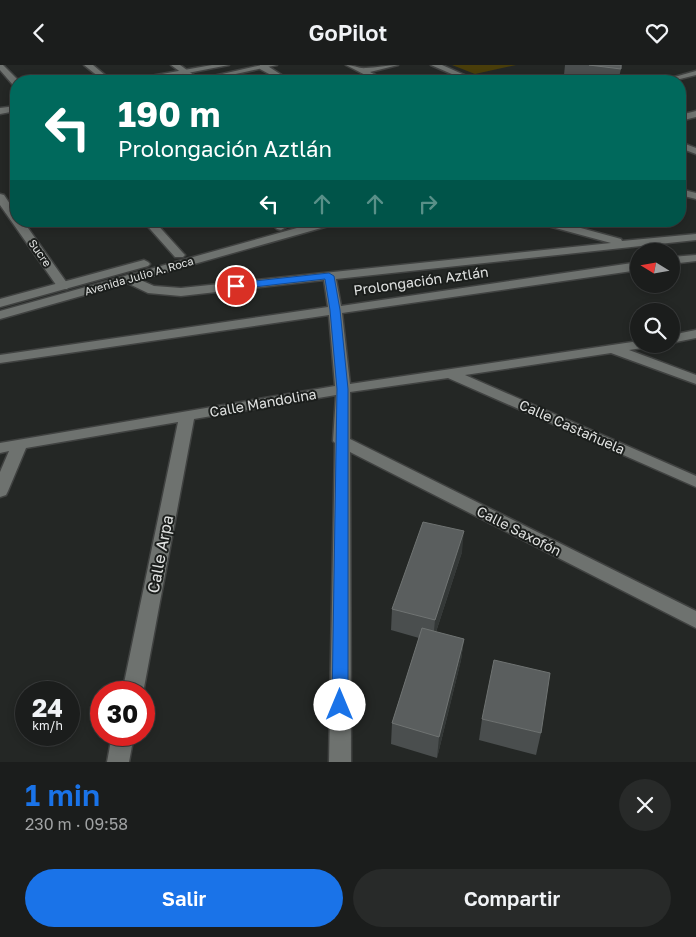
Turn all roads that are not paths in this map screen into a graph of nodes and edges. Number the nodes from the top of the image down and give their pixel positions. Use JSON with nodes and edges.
{"nodes":[{"id":1,"x":88,"y":65,"type":"edge"},
{"id":2,"x":175,"y":65,"type":"edge"},
{"id":3,"x":225,"y":65,"type":"edge"},
{"id":4,"x":273,"y":65,"type":"edge"},
{"id":5,"x":350,"y":65,"type":"edge"},
{"id":6,"x":394,"y":65,"type":"edge"},
{"id":7,"x":436,"y":65,"type":"edge"},
{"id":8,"x":0,"y":66,"type":"edge"},
{"id":9,"x":263,"y":67,"type":"junction"},
{"id":10,"x":362,"y":71,"type":"junction"},
{"id":11,"x":3,"y":73,"type":"edge"},
{"id":12,"x":186,"y":73,"type":"junction"},
{"id":13,"x":100,"y":75,"type":"edge"},
{"id":14,"x":173,"y":75,"type":"edge"},
{"id":15,"x":188,"y":75,"type":"edge"},
{"id":16,"x":224,"y":75,"type":"edge"},
{"id":17,"x":277,"y":75,"type":"edge"},
{"id":18,"x":370,"y":75,"type":"edge"},
{"id":19,"x":460,"y":75,"type":"edge"},
{"id":20,"x":0,"y":197,"type":"edge"},
{"id":21,"x":10,"y":211,"type":"edge"},
{"id":22,"x":22,"y":227,"type":"edge"},
{"id":23,"x":153,"y":227,"type":"edge"},
{"id":24,"x":268,"y":227,"type":"edge"},
{"id":25,"x":314,"y":227,"type":"edge"},
{"id":26,"x":563,"y":227,"type":"edge"},
{"id":27,"x":696,"y":237,"type":"edge"},
{"id":28,"x":625,"y":244,"type":"junction"},
{"id":29,"x":179,"y":255,"type":"junction"},
{"id":30,"x":696,"y":258,"type":"edge"},
{"id":31,"x":680,"y":260,"type":"edge"},
{"id":32,"x":630,"y":267,"type":"edge"},
{"id":33,"x":329,"y":276,"type":"junction"},
{"id":34,"x":129,"y":279,"type":"junction"},
{"id":35,"x":63,"y":286,"type":"junction"},
{"id":36,"x":0,"y":303,"type":"edge"},
{"id":37,"x":335,"y":310,"type":"junction"},
{"id":38,"x":0,"y":315,"type":"edge"},
{"id":39,"x":696,"y":334,"type":"edge"},
{"id":40,"x":680,"y":337,"type":"edge"},
{"id":41,"x":630,"y":346,"type":"edge"},
{"id":42,"x":615,"y":349,"type":"junction"},
{"id":43,"x":0,"y":359,"type":"edge"},
{"id":44,"x":448,"y":373,"type":"junction"},
{"id":45,"x":696,"y":380,"type":"edge"},
{"id":46,"x":342,"y":389,"type":"junction"},
{"id":47,"x":187,"y":417,"type":"junction"},
{"id":48,"x":341,"y":441,"type":"junction"},
{"id":49,"x":20,"y":445,"type":"junction"},
{"id":50,"x":0,"y":449,"type":"edge"},
{"id":51,"x":696,"y":482,"type":"edge"},
{"id":52,"x":0,"y":491,"type":"edge"},
{"id":53,"x":696,"y":620,"type":"edge"},
{"id":54,"x":134,"y":681,"type":"edge"},
{"id":55,"x":121,"y":746,"type":"edge"},
{"id":56,"x":118,"y":762,"type":"edge"},
{"id":57,"x":340,"y":762,"type":"edge"}],
"edges":[{"from":1,"to":13,"type":"street"},
{"from":2,"to":12,"type":"street"},
{"from":3,"to":12,"type":"street"},
{"from":4,"to":9,"type":"street"},
{"from":5,"to":10,"type":"street"},
{"from":6,"to":10,"type":"street"},
{"from":7,"to":19,"type":"street"},
{"from":8,"to":11,"type":"street"},
{"from":9,"to":16,"type":"street"},
{"from":9,"to":17,"type":"street"},
{"from":10,"to":18,"type":"street"},
{"from":12,"to":14,"type":"street"},
{"from":12,"to":15,"type":"street"},
{"from":20,"to":21,"type":"street","name":"Sucre"},
{"from":22,"to":35,"type":"street","name":"Sucre"},
{"from":23,"to":29,"type":"street"},
{"from":24,"to":29,"type":"street","name":"Avenida Julio A. Roca"},
{"from":25,"to":34,"type":"street","name":"Avenida Julio A. Roca"},
{"from":26,"to":28,"type":"street"},
{"from":27,"to":28,"type":"street","name":"Prolongación Aztlán"},
{"from":28,"to":33,"type":"street","name":"Prolongación Aztlán"},
{"from":29,"to":35,"type":"street","name":"Avenida Julio A. Roca"},
{"from":30,"to":31,"type":"street"},
{"from":32,"to":37,"type":"street","name":"Prolongación Aztlán"},
{"from":33,"to":34,"type":"street","name":"Prolongación Aztlán"},
{"from":33,"to":37,"type":"street"},
{"from":34,"to":38,"type":"street","name":"Avenida Julio A. Roca"},
{"from":35,"to":36,"type":"street","name":"Avenida Julio A. Roca"},
{"from":37,"to":43,"type":"street","name":"Prolongación Aztlán"},
{"from":37,"to":46,"type":"street"},
{"from":39,"to":40,"type":"street"},
{"from":41,"to":42,"type":"street","name":"Calle Mandolina"},
{"from":42,"to":44,"type":"street","name":"Calle Mandolina"},
{"from":42,"to":45,"type":"street"},
{"from":44,"to":46,"type":"street","name":"Calle Mandolina"},
{"from":44,"to":51,"type":"street","name":"Calle Castañuela"},
{"from":46,"to":47,"type":"street","name":"Calle Mandolina"},
{"from":46,"to":48,"type":"street"},
{"from":47,"to":49,"type":"street","name":"Calle Mandolina"},
{"from":47,"to":54,"type":"street","name":"Calle Arpa"},
{"from":48,"to":53,"type":"street","name":"Calle Saxofón"},
{"from":48,"to":57,"type":"street"},
{"from":49,"to":50,"type":"street","name":"Calle Mandolina"},
{"from":49,"to":52,"type":"street"},
{"from":55,"to":56,"type":"street"}]}
